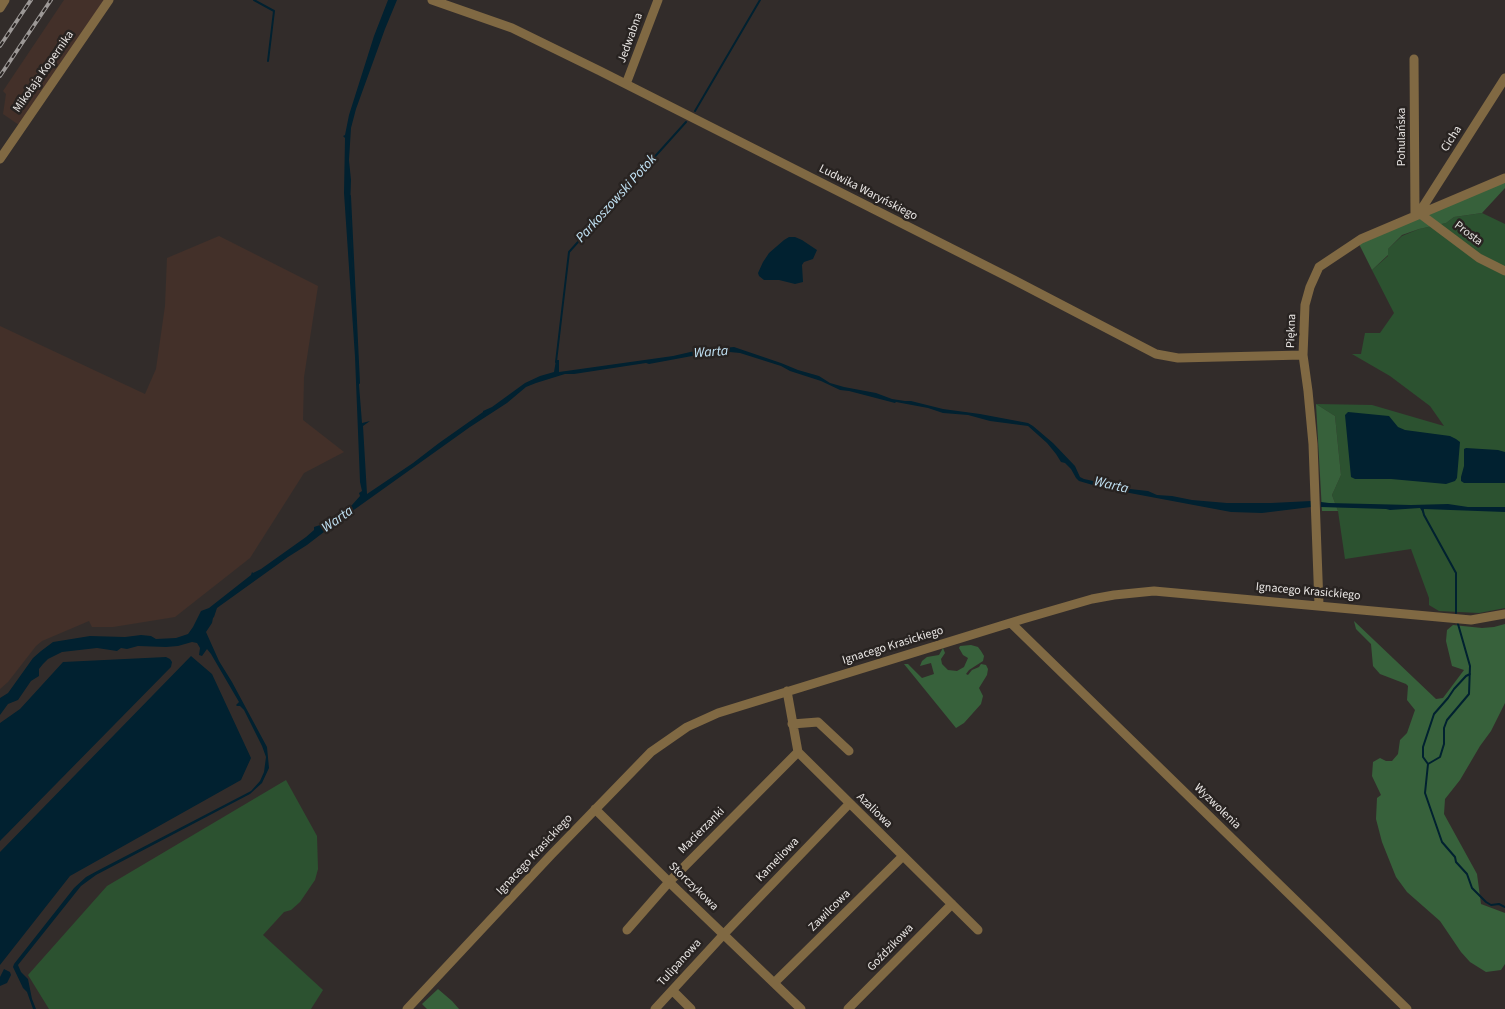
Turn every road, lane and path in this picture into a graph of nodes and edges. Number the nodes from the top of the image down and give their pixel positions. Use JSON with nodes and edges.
{"nodes":[{"id":1,"x":5,"y":0,"type":"edge"},
{"id":2,"x":109,"y":0,"type":"edge"},
{"id":3,"x":432,"y":0,"type":"edge"},
{"id":4,"x":658,"y":0,"type":"edge"},
{"id":5,"x":0,"y":8,"type":"edge"},
{"id":6,"x":1414,"y":59,"type":"dead end"},
{"id":7,"x":1505,"y":78,"type":"edge"},
{"id":8,"x":626,"y":84,"type":"junction"},
{"id":9,"x":0,"y":159,"type":"edge"},
{"id":10,"x":1505,"y":178,"type":"edge"},
{"id":11,"x":1417,"y":214,"type":"junction"},
{"id":12,"x":1505,"y":271,"type":"edge"},
{"id":13,"x":1303,"y":355,"type":"junction"},
{"id":14,"x":1319,"y":605,"type":"junction"},
{"id":15,"x":1505,"y":614,"type":"edge"},
{"id":16,"x":1011,"y":623,"type":"junction"},
{"id":17,"x":787,"y":691,"type":"junction"},
{"id":18,"x":792,"y":724,"type":"junction"},
{"id":19,"x":849,"y":751,"type":"dead end"},
{"id":20,"x":798,"y":752,"type":"junction"},
{"id":21,"x":849,"y":804,"type":"junction"},
{"id":22,"x":595,"y":809,"type":"junction"},
{"id":23,"x":903,"y":856,"type":"junction"},
{"id":24,"x":669,"y":882,"type":"junction"},
{"id":25,"x":952,"y":904,"type":"junction"},
{"id":26,"x":627,"y":930,"type":"dead end"},
{"id":27,"x":978,"y":930,"type":"dead end"},
{"id":28,"x":724,"y":934,"type":"junction"},
{"id":29,"x":774,"y":983,"type":"junction"},
{"id":30,"x":673,"y":991,"type":"junction"},
{"id":31,"x":407,"y":1009,"type":"edge"},
{"id":32,"x":655,"y":1009,"type":"edge"},
{"id":33,"x":690,"y":1009,"type":"edge"},
{"id":34,"x":801,"y":1009,"type":"edge"},
{"id":35,"x":848,"y":1009,"type":"edge"},
{"id":36,"x":1407,"y":1009,"type":"edge"}],
"edges":[{"from":1,"to":5,"type":"street"},
{"from":2,"to":9,"type":"street","name":"Mikołaja Kopernika"},
{"from":3,"to":8,"type":"street","name":"Ludwika Waryńskiego"},
{"from":4,"to":8,"type":"street","name":"Jedwabna"},
{"from":6,"to":11,"type":"street","name":"Pohulańska"},
{"from":7,"to":11,"type":"street","name":"Cicha"},
{"from":8,"to":13,"type":"street","name":"Ludwika Waryńskiego"},
{"from":10,"to":11,"type":"street","name":"Piękna"},
{"from":11,"to":12,"type":"street","name":"Prosta"},
{"from":11,"to":13,"type":"street","name":"Piękna"},
{"from":13,"to":14,"type":"street","name":"Piękna"},
{"from":14,"to":15,"type":"street","name":"Ignacego Krasickiego"},
{"from":14,"to":16,"type":"street","name":"Ignacego Krasickiego"},
{"from":16,"to":17,"type":"street","name":"Ignacego Krasickiego"},
{"from":16,"to":36,"type":"street","name":"Wyzwolenia"},
{"from":17,"to":18,"type":"street"},
{"from":17,"to":22,"type":"street","name":"Ignacego Krasickiego"},
{"from":18,"to":19,"type":"street"},
{"from":18,"to":20,"type":"street"},
{"from":20,"to":21,"type":"street","name":"Azaliowa"},
{"from":20,"to":24,"type":"street","name":"Macierzanki"},
{"from":21,"to":23,"type":"street","name":"Azaliowa"},
{"from":21,"to":28,"type":"street","name":"Kameliowa"},
{"from":22,"to":24,"type":"street","name":"Storczykowa"},
{"from":22,"to":31,"type":"street","name":"Ignacego Krasickiego"},
{"from":23,"to":25,"type":"street","name":"Azaliowa"},
{"from":23,"to":29,"type":"street","name":"Zawilcowa"},
{"from":24,"to":26,"type":"street","name":"Macierzanki"},
{"from":24,"to":28,"type":"street","name":"Storczykowa"},
{"from":25,"to":27,"type":"street","name":"Azaliowa"},
{"from":25,"to":35,"type":"street","name":"Goździkowa"},
{"from":28,"to":29,"type":"street","name":"Storczykowa"},
{"from":28,"to":30,"type":"street","name":"Tulipanowa"},
{"from":29,"to":34,"type":"street"},
{"from":30,"to":32,"type":"street","name":"Tulipanowa"},
{"from":30,"to":33,"type":"street"}]}
